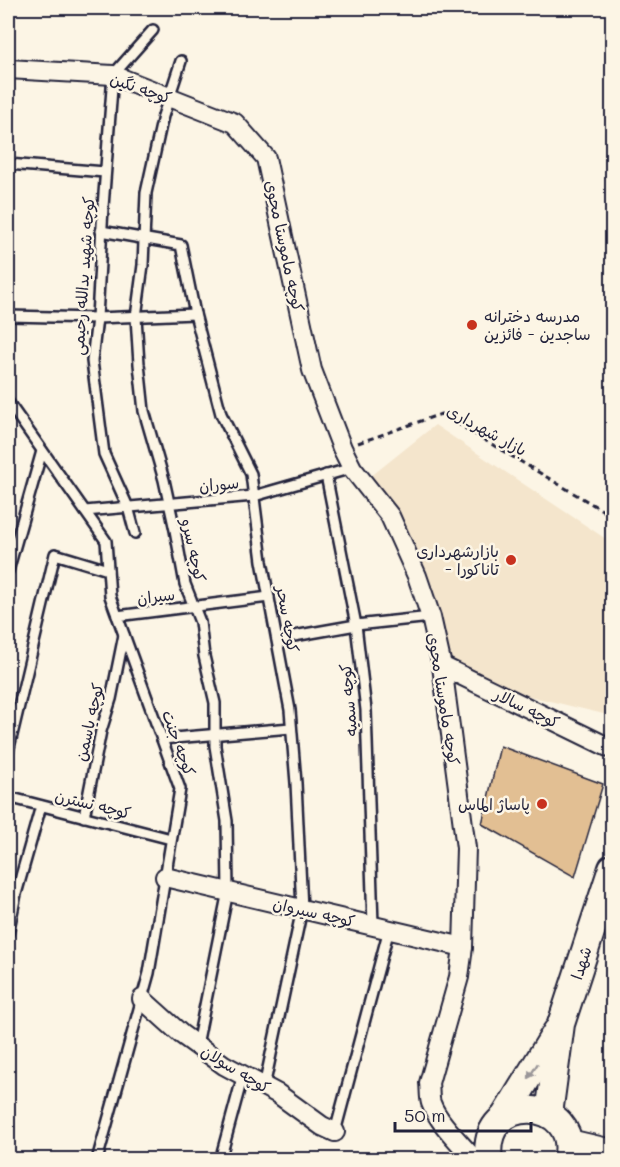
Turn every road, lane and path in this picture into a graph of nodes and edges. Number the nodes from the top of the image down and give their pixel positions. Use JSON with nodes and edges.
{"nodes":[{"id":1,"x":153,"y":30,"type":"dead end"},
{"id":2,"x":181,"y":61,"type":"dead end"},
{"id":3,"x":8,"y":69,"type":"edge"},
{"id":4,"x":113,"y":75,"type":"junction"},
{"id":5,"x":169,"y":97,"type":"junction"},
{"id":6,"x":235,"y":123,"type":"joint"},
{"id":7,"x":8,"y":164,"type":"edge"},
{"id":8,"x":105,"y":172,"type":"junction"},
{"id":9,"x":101,"y":231,"type":"junction"},
{"id":10,"x":144,"y":238,"type":"junction"},
{"id":11,"x":195,"y":315,"type":"junction"},
{"id":12,"x":8,"y":316,"type":"edge"},
{"id":13,"x":136,"y":317,"type":"junction"},
{"id":14,"x":97,"y":318,"type":"junction"},
{"id":15,"x":8,"y":402,"type":"edge"},
{"id":16,"x":342,"y":448,"type":"junction"},
{"id":17,"x":42,"y":451,"type":"junction"},
{"id":18,"x":352,"y":468,"type":"junction"},
{"id":19,"x":326,"y":475,"type":"junction"},
{"id":20,"x":254,"y":496,"type":"junction"},
{"id":21,"x":169,"y":504,"type":"junction"},
{"id":22,"x":128,"y":507,"type":"junction"},
{"id":23,"x":85,"y":511,"type":"junction"},
{"id":24,"x":612,"y":516,"type":"edge"},
{"id":25,"x":135,"y":533,"type":"dead end"},
{"id":26,"x":8,"y":570,"type":"edge"},
{"id":27,"x":108,"y":570,"type":"junction"},
{"id":28,"x":269,"y":597,"type":"junction"},
{"id":29,"x":194,"y":607,"type":"junction"},
{"id":30,"x":117,"y":616,"type":"junction"},
{"id":31,"x":431,"y":617,"type":"junction"},
{"id":32,"x":356,"y":625,"type":"junction"},
{"id":33,"x":124,"y":634,"type":"junction"},
{"id":34,"x":276,"y":639,"type":"junction"},
{"id":35,"x":442,"y":666,"type":"junction"},
{"id":36,"x":291,"y":728,"type":"junction"},
{"id":37,"x":215,"y":735,"type":"junction"},
{"id":38,"x":162,"y":739,"type":"junction"},
{"id":39,"x":612,"y":749,"type":"edge"},
{"id":40,"x":8,"y":752,"type":"edge"},
{"id":41,"x":8,"y":797,"type":"edge"},
{"id":42,"x":41,"y":806,"type":"junction"},
{"id":43,"x":84,"y":817,"type":"junction"},
{"id":44,"x":171,"y":839,"type":"junction"},
{"id":45,"x":612,"y":868,"type":"edge"},
{"id":46,"x":165,"y":877,"type":"junction"},
{"id":47,"x":228,"y":891,"type":"junction"},
{"id":48,"x":12,"y":893,"type":"edge"},
{"id":49,"x":302,"y":909,"type":"junction"},
{"id":50,"x":381,"y":927,"type":"junction"},
{"id":51,"x":8,"y":934,"type":"edge"},
{"id":52,"x":463,"y":947,"type":"junction"},
{"id":53,"x":142,"y":999,"type":"junction"},
{"id":54,"x":561,"y":1024,"type":"junction"},
{"id":55,"x":197,"y":1045,"type":"junction"},
{"id":56,"x":243,"y":1075,"type":"junction"},
{"id":57,"x":264,"y":1087,"type":"junction"},
{"id":58,"x":549,"y":1114,"type":"junction"},
{"id":59,"x":504,"y":1117,"type":"junction"},
{"id":60,"x":335,"y":1132,"type":"joint"},
{"id":61,"x":568,"y":1151,"type":"edge"},
{"id":62,"x":612,"y":1153,"type":"edge"},
{"id":63,"x":480,"y":1157,"type":"edge"},
{"id":64,"x":97,"y":1160,"type":"edge"},
{"id":65,"x":220,"y":1160,"type":"edge"}],
"edges":[{"from":1,"to":4,"type":"lane"},
{"from":2,"to":5,"type":"lane","name":"کوچه سرو"},
{"from":3,"to":4,"type":"street","name":"کوچه نگین"},
{"from":4,"to":5,"type":"street","name":"کوچه نگین"},
{"from":4,"to":8,"type":"lane","name":"کوچه شهید یدالله رحیمی"},
{"from":5,"to":6,"type":"street","name":"کوچه نگین"},
{"from":5,"to":10,"type":"lane","name":"کوچه سرو"},
{"from":6,"to":16,"type":"street","name":"کوچه ماموستا محوی"},
{"from":7,"to":8,"type":"lane"},
{"from":8,"to":9,"type":"lane","name":"کوچه شهید یدالله رحیمی"},
{"from":9,"to":10,"type":"lane","name":"کوچه سحر"},
{"from":9,"to":14,"type":"lane","name":"کوچه شهید یدالله رحیمی"},
{"from":10,"to":11,"type":"lane","name":"کوچه سحر"},
{"from":10,"to":13,"type":"lane","name":"کوچه سرو"},
{"from":11,"to":13,"type":"lane"},
{"from":11,"to":20,"type":"lane","name":"کوچه سحر"},
{"from":12,"to":14,"type":"lane"},
{"from":13,"to":14,"type":"lane"},
{"from":13,"to":21,"type":"lane","name":"کوچه سرو"},
{"from":14,"to":22,"type":"lane","name":"کوچه شهید یدالله رحیمی"},
{"from":15,"to":17,"type":"lane","name":"کوچه جنت"},
{"from":16,"to":18,"type":"street","name":"کوچه ماموستا محوی"},
{"from":16,"to":24,"type":"path","name":"بازار شهرداری"},
{"from":17,"to":23,"type":"lane","name":"کوچه جنت"},
{"from":17,"to":26,"type":"lane"},
{"from":18,"to":19,"type":"lane","name":"سوران"},
{"from":18,"to":31,"type":"street","name":"کوچه ماموستا محوی"},
{"from":19,"to":20,"type":"lane","name":"سوران"},
{"from":19,"to":32,"type":"lane","name":"کوچه سمیه"},
{"from":20,"to":21,"type":"lane","name":"سوران"},
{"from":20,"to":28,"type":"lane","name":"کوچه سحر"},
{"from":21,"to":22,"type":"lane","name":"سوران"},
{"from":21,"to":29,"type":"lane","name":"کوچه سرو"},
{"from":22,"to":23,"type":"lane","name":"سوران"},
{"from":22,"to":25,"type":"lane","name":"کوچه شهید یدالله رحیمی"},
{"from":23,"to":27,"type":"lane","name":"کوچه جنت"},
{"from":27,"to":30,"type":"lane","name":"کوچه جنت"},
{"from":27,"to":40,"type":"lane"},
{"from":28,"to":29,"type":"lane","name":"سیران"},
{"from":28,"to":34,"type":"lane","name":"کوچه سحر"},
{"from":29,"to":30,"type":"lane","name":"سیران"},
{"from":29,"to":37,"type":"lane","name":"کوچه سرو"},
{"from":30,"to":33,"type":"lane","name":"کوچه جنت"},
{"from":31,"to":32,"type":"lane"},
{"from":31,"to":35,"type":"street","name":"کوچه ماموستا محوی"},
{"from":32,"to":34,"type":"lane"},
{"from":32,"to":50,"type":"lane","name":"کوچه سمیه"},
{"from":33,"to":38,"type":"lane","name":"کوچه جنت"},
{"from":33,"to":43,"type":"lane","name":"کوچه یاسمن"},
{"from":34,"to":36,"type":"lane","name":"کوچه سحر"},
{"from":35,"to":39,"type":"street","name":"کوچه سالار"},
{"from":35,"to":52,"type":"street","name":"کوچه ماموستا محوی"},
{"from":36,"to":37,"type":"lane"},
{"from":36,"to":49,"type":"lane","name":"کوچه سحر"},
{"from":37,"to":38,"type":"lane"},
{"from":37,"to":47,"type":"lane","name":"کوچه سرو"},
{"from":38,"to":44,"type":"lane","name":"کوچه جنت"},
{"from":41,"to":42,"type":"lane","name":"کوچه نسترن"},
{"from":42,"to":43,"type":"lane","name":"کوچه نسترن"},
{"from":42,"to":48,"type":"lane"},
{"from":43,"to":44,"type":"lane","name":"کوچه نسترن"},
{"from":44,"to":46,"type":"lane","name":"کوچه جنت"},
{"from":45,"to":54,"type":"main road","name":"شهدا"},
{"from":46,"to":47,"type":"street","name":"کوچه سیروان"},
{"from":46,"to":53,"type":"lane","name":"کوچه جنت"},
{"from":47,"to":49,"type":"street","name":"کوچه سیروان"},
{"from":47,"to":55,"type":"lane","name":"کوچه سرو"},
{"from":48,"to":51,"type":"lane"},
{"from":49,"to":50,"type":"street","name":"کوچه سیروان"},
{"from":49,"to":57,"type":"lane","name":"کوچه سحر"},
{"from":50,"to":52,"type":"street","name":"کوچه سیروان"},
{"from":50,"to":60,"type":"lane","name":"کوچه سمیه"},
{"from":52,"to":63,"type":"street","name":"کوچه ماموستا محوی"},
{"from":53,"to":55,"type":"street","name":"کوچه سولان"},
{"from":53,"to":64,"type":"lane","name":"کوچه جنت"},
{"from":54,"to":58,"type":"main road"},
{"from":54,"to":59,"type":"main road","one_way":true},
{"from":55,"to":56,"type":"street","name":"کوچه سولان"},
{"from":56,"to":57,"type":"street","name":"کوچه سولان"},
{"from":56,"to":65,"type":"lane"},
{"from":57,"to":60,"type":"street","name":"کوچه سولان"},
{"from":58,"to":59,"type":"main road"},
{"from":58,"to":61,"type":"main road"},
{"from":59,"to":63,"type":"main road"},
{"from":61,"to":62,"type":"main road"}]}
